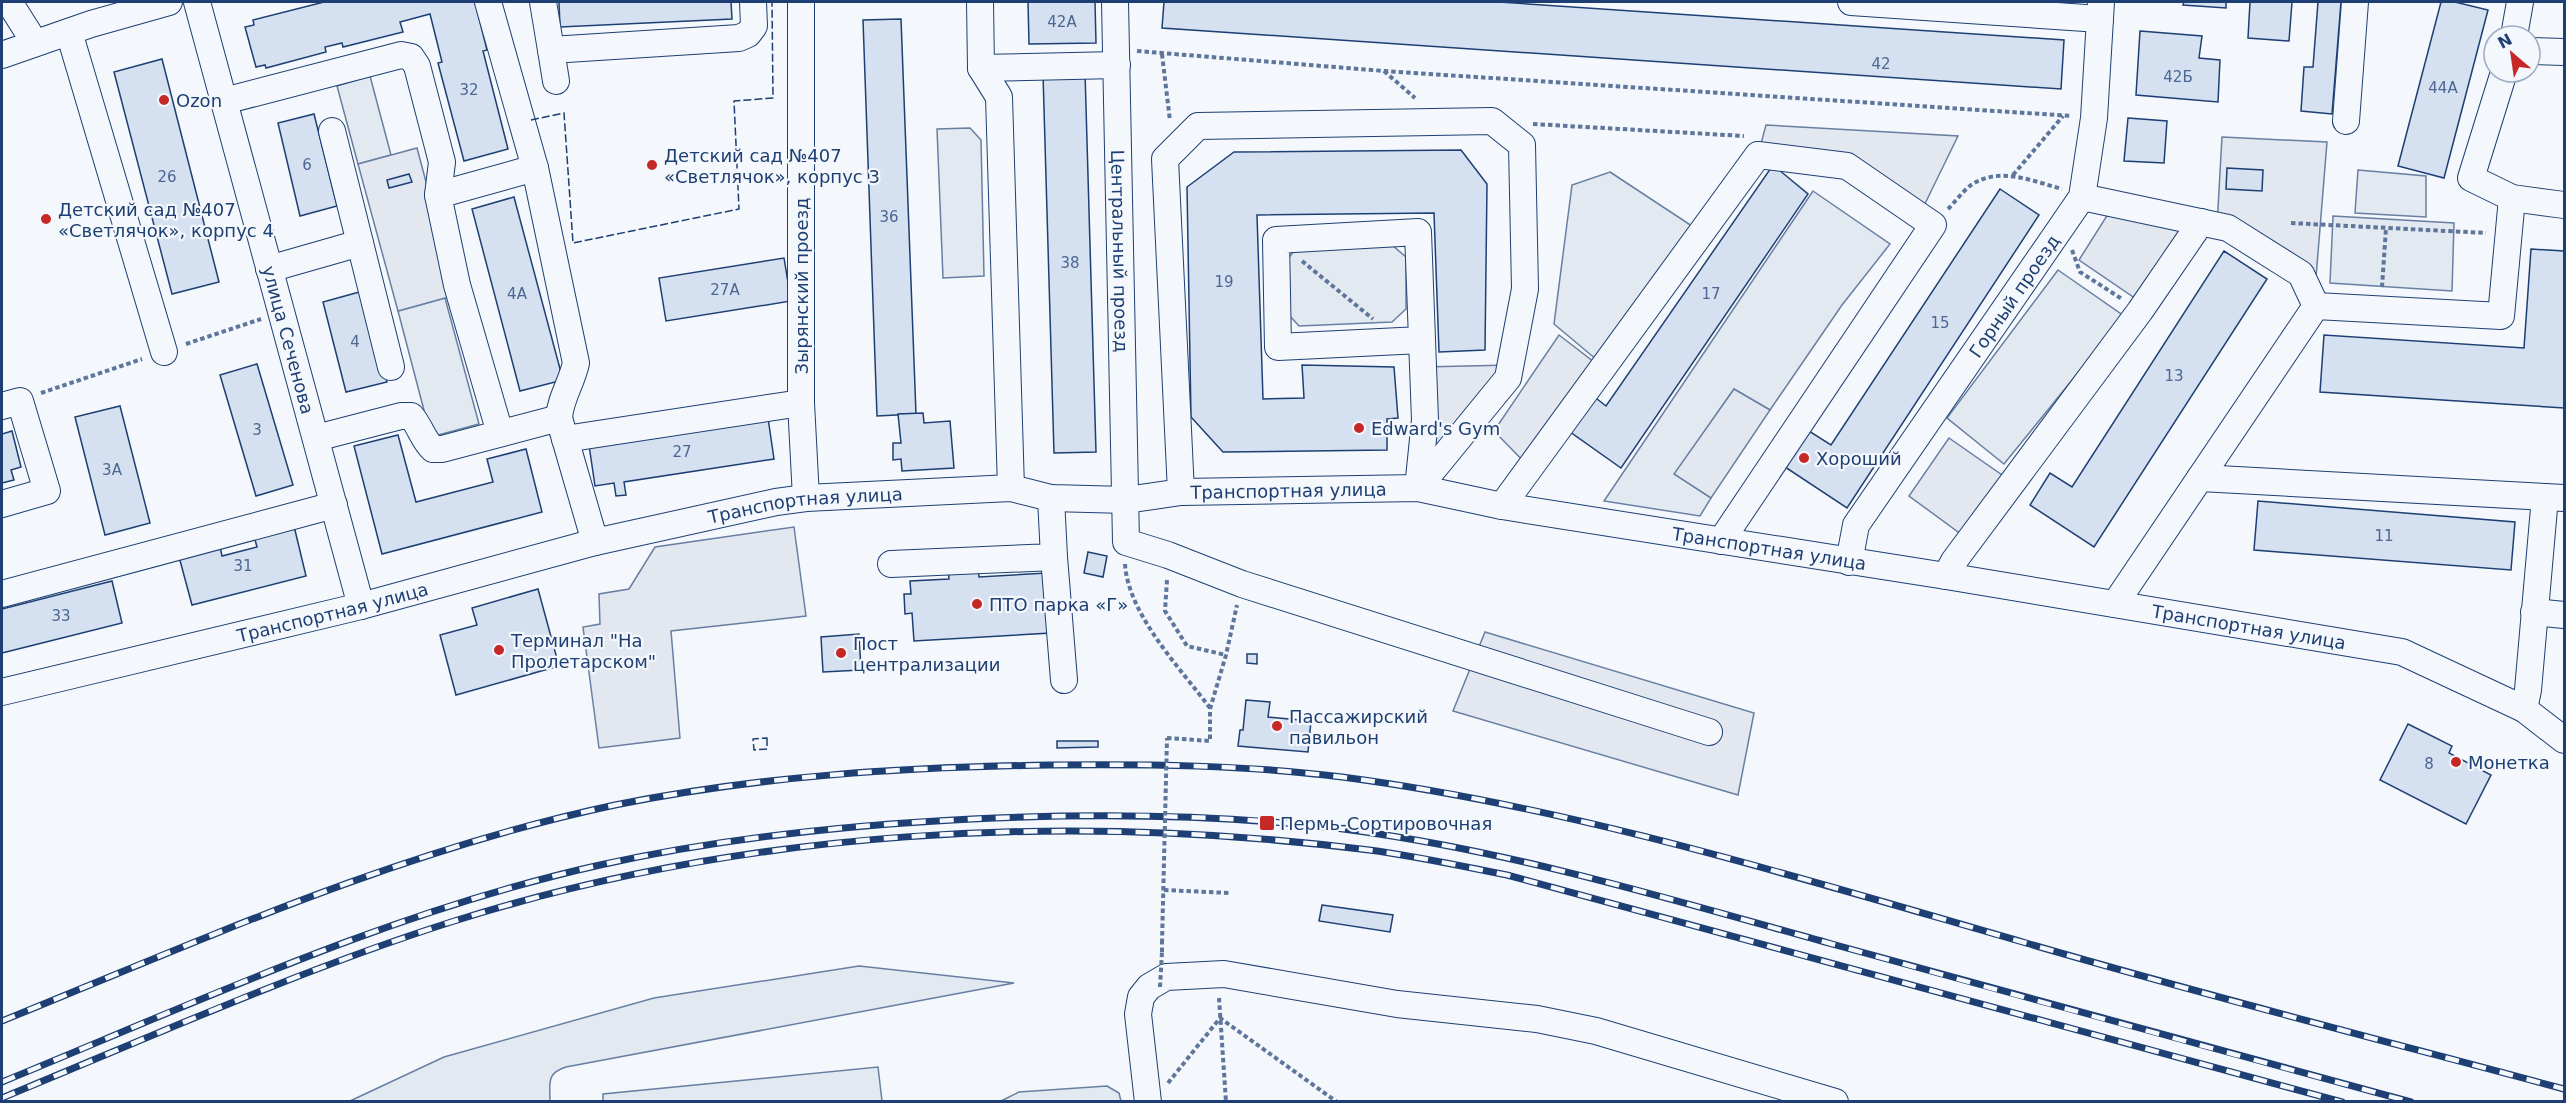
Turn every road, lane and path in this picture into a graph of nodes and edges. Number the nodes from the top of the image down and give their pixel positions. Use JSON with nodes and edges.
{"nodes":[{"id":1,"x":9,"y":2,"type":"edge"},
{"id":2,"x":170,"y":2,"type":"edge"},
{"id":3,"x":196,"y":2,"type":"edge"},
{"id":4,"x":488,"y":2,"type":"edge"},
{"id":5,"x":543,"y":2,"type":"edge"},
{"id":6,"x":753,"y":2,"type":"edge"},
{"id":7,"x":801,"y":2,"type":"edge"},
{"id":8,"x":980,"y":2,"type":"edge"},
{"id":9,"x":1115,"y":2,"type":"edge"},
{"id":10,"x":1851,"y":2,"type":"edge"},
{"id":11,"x":2355,"y":2,"type":"edge"},
{"id":12,"x":2520,"y":2,"type":"edge"},
{"id":13,"x":2100,"y":10,"type":"edge"},
{"id":14,"x":81,"y":19,"type":"edge"},
{"id":15,"x":2516,"y":24,"type":"edge"},
{"id":16,"x":35,"y":43,"type":"junction"},
{"id":17,"x":551,"y":50,"type":"junction"},
{"id":18,"x":2542,"y":51,"type":"edge"},
{"id":19,"x":2565,"y":52,"type":"edge"},
{"id":20,"x":1162,"y":53,"type":"junction"},
{"id":21,"x":2,"y":55,"type":"edge"},
{"id":22,"x":1116,"y":57,"type":"junction"},
{"id":23,"x":981,"y":68,"type":"junction"},
{"id":24,"x":1384,"y":71,"type":"junction"},
{"id":25,"x":556,"y":81,"type":"dead end"},
{"id":26,"x":2500,"y":84,"type":"edge"},
{"id":27,"x":224,"y":101,"type":"junction"},
{"id":28,"x":2064,"y":116,"type":"junction"},
{"id":29,"x":2094,"y":118,"type":"junction"},
{"id":30,"x":1492,"y":121,"type":"junction"},
{"id":31,"x":2346,"y":121,"type":"dead end"},
{"id":32,"x":1441,"y":122,"type":"junction"},
{"id":33,"x":332,"y":131,"type":"dead end"},
{"id":34,"x":1751,"y":137,"type":"dead end"},
{"id":35,"x":1173,"y":151,"type":"junction"},
{"id":36,"x":535,"y":168,"type":"junction"},
{"id":37,"x":2013,"y":175,"type":"junction"},
{"id":38,"x":438,"y":195,"type":"junction"},
{"id":39,"x":2082,"y":197,"type":"junction"},
{"id":40,"x":2512,"y":198,"type":"junction"},
{"id":41,"x":2565,"y":205,"type":"edge"},
{"id":42,"x":2201,"y":222,"type":"junction"},
{"id":43,"x":2291,"y":223,"type":"dead end"},
{"id":44,"x":2063,"y":224,"type":"junction"},
{"id":45,"x":1933,"y":225,"type":"junction"},
{"id":46,"x":2386,"y":228,"type":"junction"},
{"id":47,"x":2508,"y":234,"type":"junction"},
{"id":48,"x":1276,"y":240,"type":"junction"},
{"id":49,"x":360,"y":243,"type":"junction"},
{"id":50,"x":269,"y":269,"type":"junction"},
{"id":51,"x":2316,"y":306,"type":"junction"},
{"id":52,"x":2380,"y":310,"type":"junction"},
{"id":53,"x":2140,"y":311,"type":"junction"},
{"id":54,"x":1410,"y":340,"type":"junction"},
{"id":55,"x":164,"y":352,"type":"dead end"},
{"id":56,"x":391,"y":367,"type":"dead end"},
{"id":57,"x":801,"y":403,"type":"junction"},
{"id":58,"x":2,"y":406,"type":"edge"},
{"id":59,"x":562,"y":428,"type":"junction"},
{"id":60,"x":500,"y":433,"type":"junction"},
{"id":61,"x":316,"y":438,"type":"junction"},
{"id":62,"x":2200,"y":478,"type":"junction"},
{"id":63,"x":1011,"y":488,"type":"junction"},
{"id":64,"x":1418,"y":488,"type":"junction"},
{"id":65,"x":1181,"y":492,"type":"junction"},
{"id":66,"x":2555,"y":497,"type":"edge"},
{"id":67,"x":806,"y":498,"type":"junction"},
{"id":68,"x":1052,"y":498,"type":"junction"},
{"id":69,"x":1126,"y":500,"type":"junction"},
{"id":70,"x":2,"y":504,"type":"edge"},
{"id":71,"x":334,"y":505,"type":"junction"},
{"id":72,"x":1502,"y":506,"type":"junction"},
{"id":73,"x":1721,"y":541,"type":"junction"},
{"id":74,"x":595,"y":542,"type":"junction"},
{"id":75,"x":1126,"y":542,"type":"junction"},
{"id":76,"x":1168,"y":555,"type":"junction"},
{"id":77,"x":1054,"y":557,"type":"junction"},
{"id":78,"x":1849,"y":562,"type":"junction"},
{"id":79,"x":891,"y":564,"type":"dead end"},
{"id":80,"x":1946,"y":576,"type":"junction"},
{"id":81,"x":1242,"y":584,"type":"junction"},
{"id":82,"x":2,"y":594,"type":"edge"},
{"id":83,"x":2115,"y":604,"type":"junction"},
{"id":84,"x":361,"y":606,"type":"junction"},
{"id":85,"x":2534,"y":612,"type":"junction"},
{"id":86,"x":2565,"y":615,"type":"edge"},
{"id":87,"x":1227,"y":655,"type":"junction"},
{"id":88,"x":1064,"y":680,"type":"dead end"},
{"id":89,"x":2,"y":692,"type":"edge"},
{"id":90,"x":1210,"y":709,"type":"junction"},
{"id":91,"x":2524,"y":709,"type":"junction"},
{"id":92,"x":1709,"y":732,"type":"dead end"},
{"id":93,"x":2565,"y":740,"type":"edge"},
{"id":94,"x":1164,"y":890,"type":"junction"},
{"id":95,"x":1230,"y":893,"type":"dead end"},
{"id":96,"x":1160,"y":987,"type":"dead end"},
{"id":97,"x":1219,"y":991,"type":"dead end"},
{"id":98,"x":1220,"y":1018,"type":"junction"},
{"id":99,"x":1155,"y":1097,"type":"edge"},
{"id":100,"x":1226,"y":1101,"type":"edge"},
{"id":101,"x":1337,"y":1101,"type":"edge"},
{"id":102,"x":1835,"y":1101,"type":"edge"}],
"edges":[{"from":1,"to":16,"type":"street"},
{"from":2,"to":14,"type":"street"},
{"from":3,"to":27,"type":"street","name":"улица Сеченова"},
{"from":4,"to":36,"type":"street"},
{"from":5,"to":17,"type":"street"},
{"from":6,"to":17,"type":"street"},
{"from":7,"to":57,"type":"street","name":"Зырянский проезд"},
{"from":8,"to":23,"type":"street"},
{"from":9,"to":22,"type":"street","name":"Центральный проезд"},
{"from":10,"to":13,"type":"street"},
{"from":11,"to":31,"type":"street"},
{"from":12,"to":15,"type":"street"},
{"from":13,"to":29,"type":"street","name":"Горный проезд"},
{"from":14,"to":16,"type":"street"},
{"from":14,"to":55,"type":"street"},
{"from":16,"to":21,"type":"street"},
{"from":17,"to":25,"type":"street"},
{"from":18,"to":19,"type":"street"},
{"from":20,"to":22,"type":"path"},
{"from":20,"to":24,"type":"path"},
{"from":20,"to":35,"type":"path"},
{"from":22,"to":23,"type":"street"},
{"from":22,"to":69,"type":"street","name":"Центральный проезд"},
{"from":23,"to":63,"type":"street"},
{"from":24,"to":28,"type":"path"},
{"from":24,"to":32,"type":"path"},
{"from":26,"to":40,"type":"street"},
{"from":27,"to":38,"type":"street"},
{"from":27,"to":50,"type":"street","name":"улица Сеченова"},
{"from":28,"to":29,"type":"path"},
{"from":28,"to":37,"type":"path"},
{"from":29,"to":39,"type":"street","name":"Горный проезд"},
{"from":30,"to":32,"type":"street"},
{"from":30,"to":34,"type":"path"},
{"from":30,"to":64,"type":"street"},
{"from":32,"to":35,"type":"street"},
{"from":33,"to":49,"type":"street"},
{"from":35,"to":65,"type":"street"},
{"from":36,"to":38,"type":"street"},
{"from":36,"to":59,"type":"street"},
{"from":37,"to":39,"type":"path"},
{"from":37,"to":45,"type":"path"},
{"from":38,"to":60,"type":"street"},
{"from":39,"to":42,"type":"street"},
{"from":39,"to":44,"type":"street","name":"Горный проезд"},
{"from":40,"to":41,"type":"street"},
{"from":40,"to":47,"type":"street"},
{"from":42,"to":51,"type":"street"},
{"from":42,"to":53,"type":"street"},
{"from":43,"to":46,"type":"path"},
{"from":44,"to":53,"type":"path"},
{"from":44,"to":78,"type":"street","name":"Горный проезд"},
{"from":45,"to":72,"type":"street"},
{"from":45,"to":73,"type":"street"},
{"from":46,"to":47,"type":"path"},
{"from":46,"to":52,"type":"path"},
{"from":47,"to":52,"type":"street"},
{"from":48,"to":54,"type":"path"},
{"from":48,"to":54,"type":"street"},
{"from":48,"to":54,"type":"street"},
{"from":49,"to":50,"type":"street"},
{"from":49,"to":56,"type":"street"},
{"from":50,"to":61,"type":"street","name":"улица Сеченова"},
{"from":51,"to":52,"type":"street"},
{"from":51,"to":62,"type":"street"},
{"from":53,"to":80,"type":"street"},
{"from":54,"to":64,"type":"street"},
{"from":57,"to":59,"type":"street"},
{"from":57,"to":67,"type":"street","name":"Зырянский проезд"},
{"from":58,"to":70,"type":"street"},
{"from":59,"to":60,"type":"street"},
{"from":59,"to":74,"type":"street"},
{"from":60,"to":61,"type":"street"},
{"from":61,"to":71,"type":"street","name":"улица Сеченова"},
{"from":62,"to":66,"type":"street"},
{"from":62,"to":83,"type":"street"},
{"from":63,"to":67,"type":"street","name":"Транспортная улица"},
{"from":63,"to":68,"type":"street","name":"Транспортная улица"},
{"from":64,"to":65,"type":"street","name":"Транспортная улица"},
{"from":64,"to":72,"type":"street","name":"Транспортная улица"},
{"from":65,"to":69,"type":"street","name":"Транспортная улица"},
{"from":66,"to":85,"type":"street"},
{"from":67,"to":74,"type":"street","name":"Транспортная улица"},
{"from":68,"to":69,"type":"street","name":"Транспортная улица"},
{"from":68,"to":77,"type":"street"},
{"from":69,"to":75,"type":"street","name":"Центральный проезд"},
{"from":71,"to":82,"type":"street"},
{"from":71,"to":84,"type":"street","name":"улица Сеченова"},
{"from":72,"to":73,"type":"street","name":"Транспортная улица"},
{"from":73,"to":78,"type":"street","name":"Транспортная улица"},
{"from":74,"to":84,"type":"street","name":"Транспортная улица"},
{"from":75,"to":76,"type":"street"},
{"from":75,"to":90,"type":"path"},
{"from":76,"to":81,"type":"street"},
{"from":76,"to":87,"type":"path"},
{"from":77,"to":79,"type":"street"},
{"from":77,"to":88,"type":"street"},
{"from":78,"to":80,"type":"street","name":"Транспортная улица"},
{"from":80,"to":83,"type":"street","name":"Транспортная улица"},
{"from":81,"to":87,"type":"path"},
{"from":81,"to":92,"type":"street"},
{"from":83,"to":91,"type":"street","name":"Транспортная улица"},
{"from":84,"to":89,"type":"street","name":"Транспортная улица"},
{"from":85,"to":86,"type":"street"},
{"from":85,"to":91,"type":"street"},
{"from":87,"to":90,"type":"path"},
{"from":90,"to":94,"type":"path","bridge":true},
{"from":91,"to":93,"type":"street","name":"Транспортная улица"},
{"from":94,"to":95,"type":"path"},
{"from":94,"to":96,"type":"path","bridge":true},
{"from":97,"to":98,"type":"path"},
{"from":98,"to":99,"type":"path"},
{"from":98,"to":100,"type":"path"},
{"from":98,"to":101,"type":"path"},
{"from":99,"to":102,"type":"street"}]}
